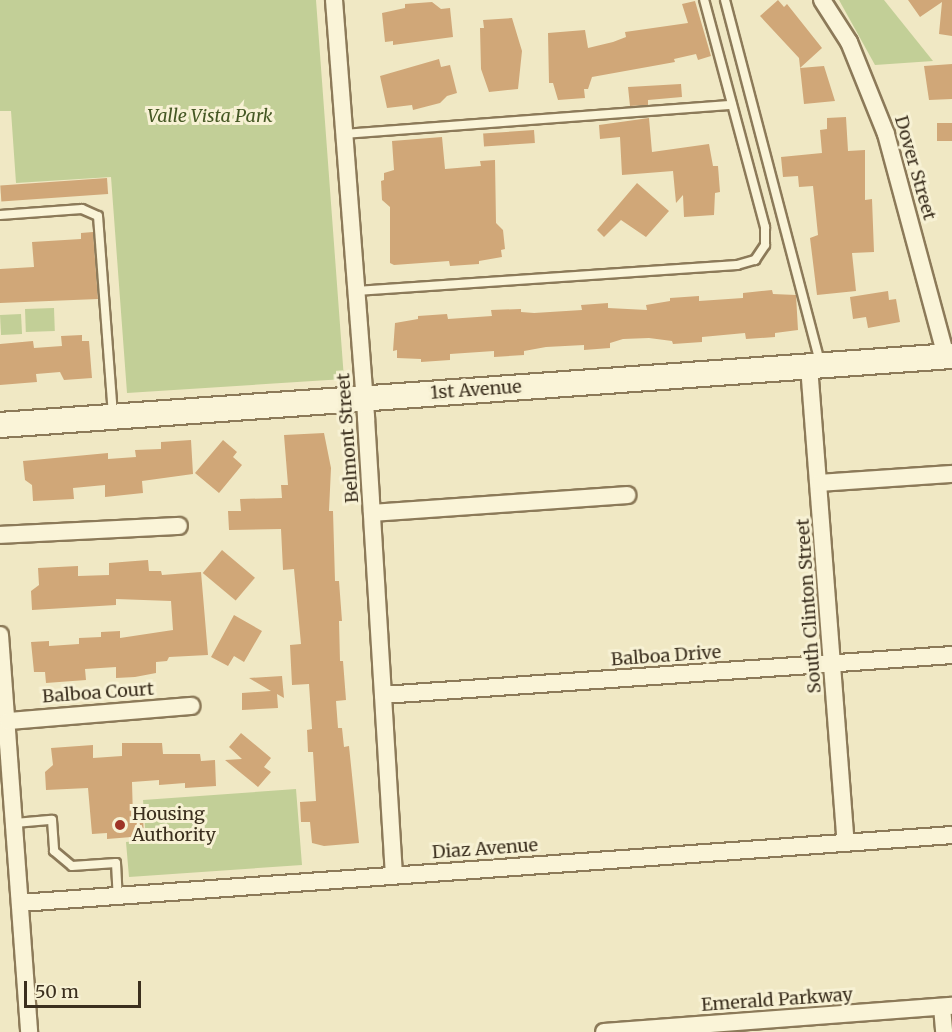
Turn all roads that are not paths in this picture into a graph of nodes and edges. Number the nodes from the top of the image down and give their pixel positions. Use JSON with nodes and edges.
{"nodes":[{"id":1,"x":334,"y":0,"type":"edge"},
{"id":2,"x":704,"y":0,"type":"edge"},
{"id":3,"x":725,"y":0,"type":"edge"},
{"id":4,"x":822,"y":0,"type":"edge"},
{"id":5,"x":732,"y":105,"type":"junction"},
{"id":6,"x":344,"y":134,"type":"junction"},
{"id":7,"x":0,"y":215,"type":"edge"},
{"id":8,"x":356,"y":291,"type":"junction"},
{"id":9,"x":949,"y":356,"type":"edge"},
{"id":10,"x":814,"y":366,"type":"junction"},
{"id":11,"x":365,"y":397,"type":"junction"},
{"id":12,"x":113,"y":416,"type":"junction"},
{"id":13,"x":0,"y":425,"type":"edge"},
{"id":14,"x":952,"y":474,"type":"edge"},
{"id":15,"x":819,"y":483,"type":"junction"},
{"id":16,"x":627,"y":495,"type":"dead end"},
{"id":17,"x":372,"y":513,"type":"junction"},
{"id":18,"x":179,"y":526,"type":"dead end"},
{"id":19,"x":0,"y":535,"type":"edge"},
{"id":20,"x":0,"y":635,"type":"edge"},
{"id":21,"x":952,"y":655,"type":"edge"},
{"id":22,"x":832,"y":664,"type":"junction"},
{"id":23,"x":382,"y":695,"type":"junction"},
{"id":24,"x":191,"y":706,"type":"dead end"},
{"id":25,"x":8,"y":721,"type":"junction"},
{"id":26,"x":15,"y":823,"type":"junction"},
{"id":27,"x":952,"y":835,"type":"edge"},
{"id":28,"x":846,"y":842,"type":"junction"},
{"id":29,"x":394,"y":875,"type":"junction"},
{"id":30,"x":118,"y":896,"type":"junction"},
{"id":31,"x":21,"y":903,"type":"junction"},
{"id":32,"x":947,"y":1007,"type":"edge"},
{"id":33,"x":761,"y":1027,"type":"edge"},
{"id":34,"x":29,"y":1032,"type":"edge"},
{"id":35,"x":604,"y":1032,"type":"edge"},
{"id":36,"x":944,"y":1032,"type":"edge"}],
"edges":[{"from":1,"to":6,"type":"street","name":"Belmont Street"},
{"from":2,"to":5,"type":"lane"},
{"from":3,"to":10,"type":"lane"},
{"from":4,"to":9,"type":"street","name":"Dover Street"},
{"from":5,"to":6,"type":"lane"},
{"from":5,"to":8,"type":"lane"},
{"from":6,"to":8,"type":"street","name":"Belmont Street"},
{"from":7,"to":12,"type":"lane"},
{"from":8,"to":11,"type":"street","name":"Belmont Street"},
{"from":9,"to":10,"type":"street","name":"1st Avenue"},
{"from":10,"to":11,"type":"street","name":"1st Avenue"},
{"from":10,"to":15,"type":"street","name":"South Clinton Street"},
{"from":11,"to":12,"type":"street","name":"1st Avenue"},
{"from":11,"to":17,"type":"street","name":"Belmont Street"},
{"from":12,"to":13,"type":"street","name":"1st Avenue"},
{"from":14,"to":15,"type":"street"},
{"from":15,"to":22,"type":"street","name":"South Clinton Street"},
{"from":16,"to":17,"type":"street"},
{"from":17,"to":23,"type":"street","name":"Belmont Street"},
{"from":18,"to":19,"type":"street"},
{"from":20,"to":25,"type":"street"},
{"from":21,"to":22,"type":"street","name":"Balboa Drive"},
{"from":22,"to":23,"type":"street","name":"Balboa Drive"},
{"from":22,"to":28,"type":"street","name":"South Clinton Street"},
{"from":23,"to":29,"type":"street","name":"Belmont Street"},
{"from":24,"to":25,"type":"street","name":"Balboa Court"},
{"from":25,"to":26,"type":"street"},
{"from":26,"to":30,"type":"lane"},
{"from":26,"to":31,"type":"street"},
{"from":27,"to":28,"type":"street","name":"Diaz Avenue"},
{"from":28,"to":29,"type":"street","name":"Diaz Avenue"},
{"from":29,"to":30,"type":"street","name":"Diaz Avenue"},
{"from":30,"to":31,"type":"street","name":"Diaz Avenue"},
{"from":31,"to":34,"type":"street"},
{"from":32,"to":33,"type":"street","name":"Emerald Parkway"},
{"from":32,"to":36,"type":"street"},
{"from":33,"to":35,"type":"street","name":"Emerald Parkway"}]}
